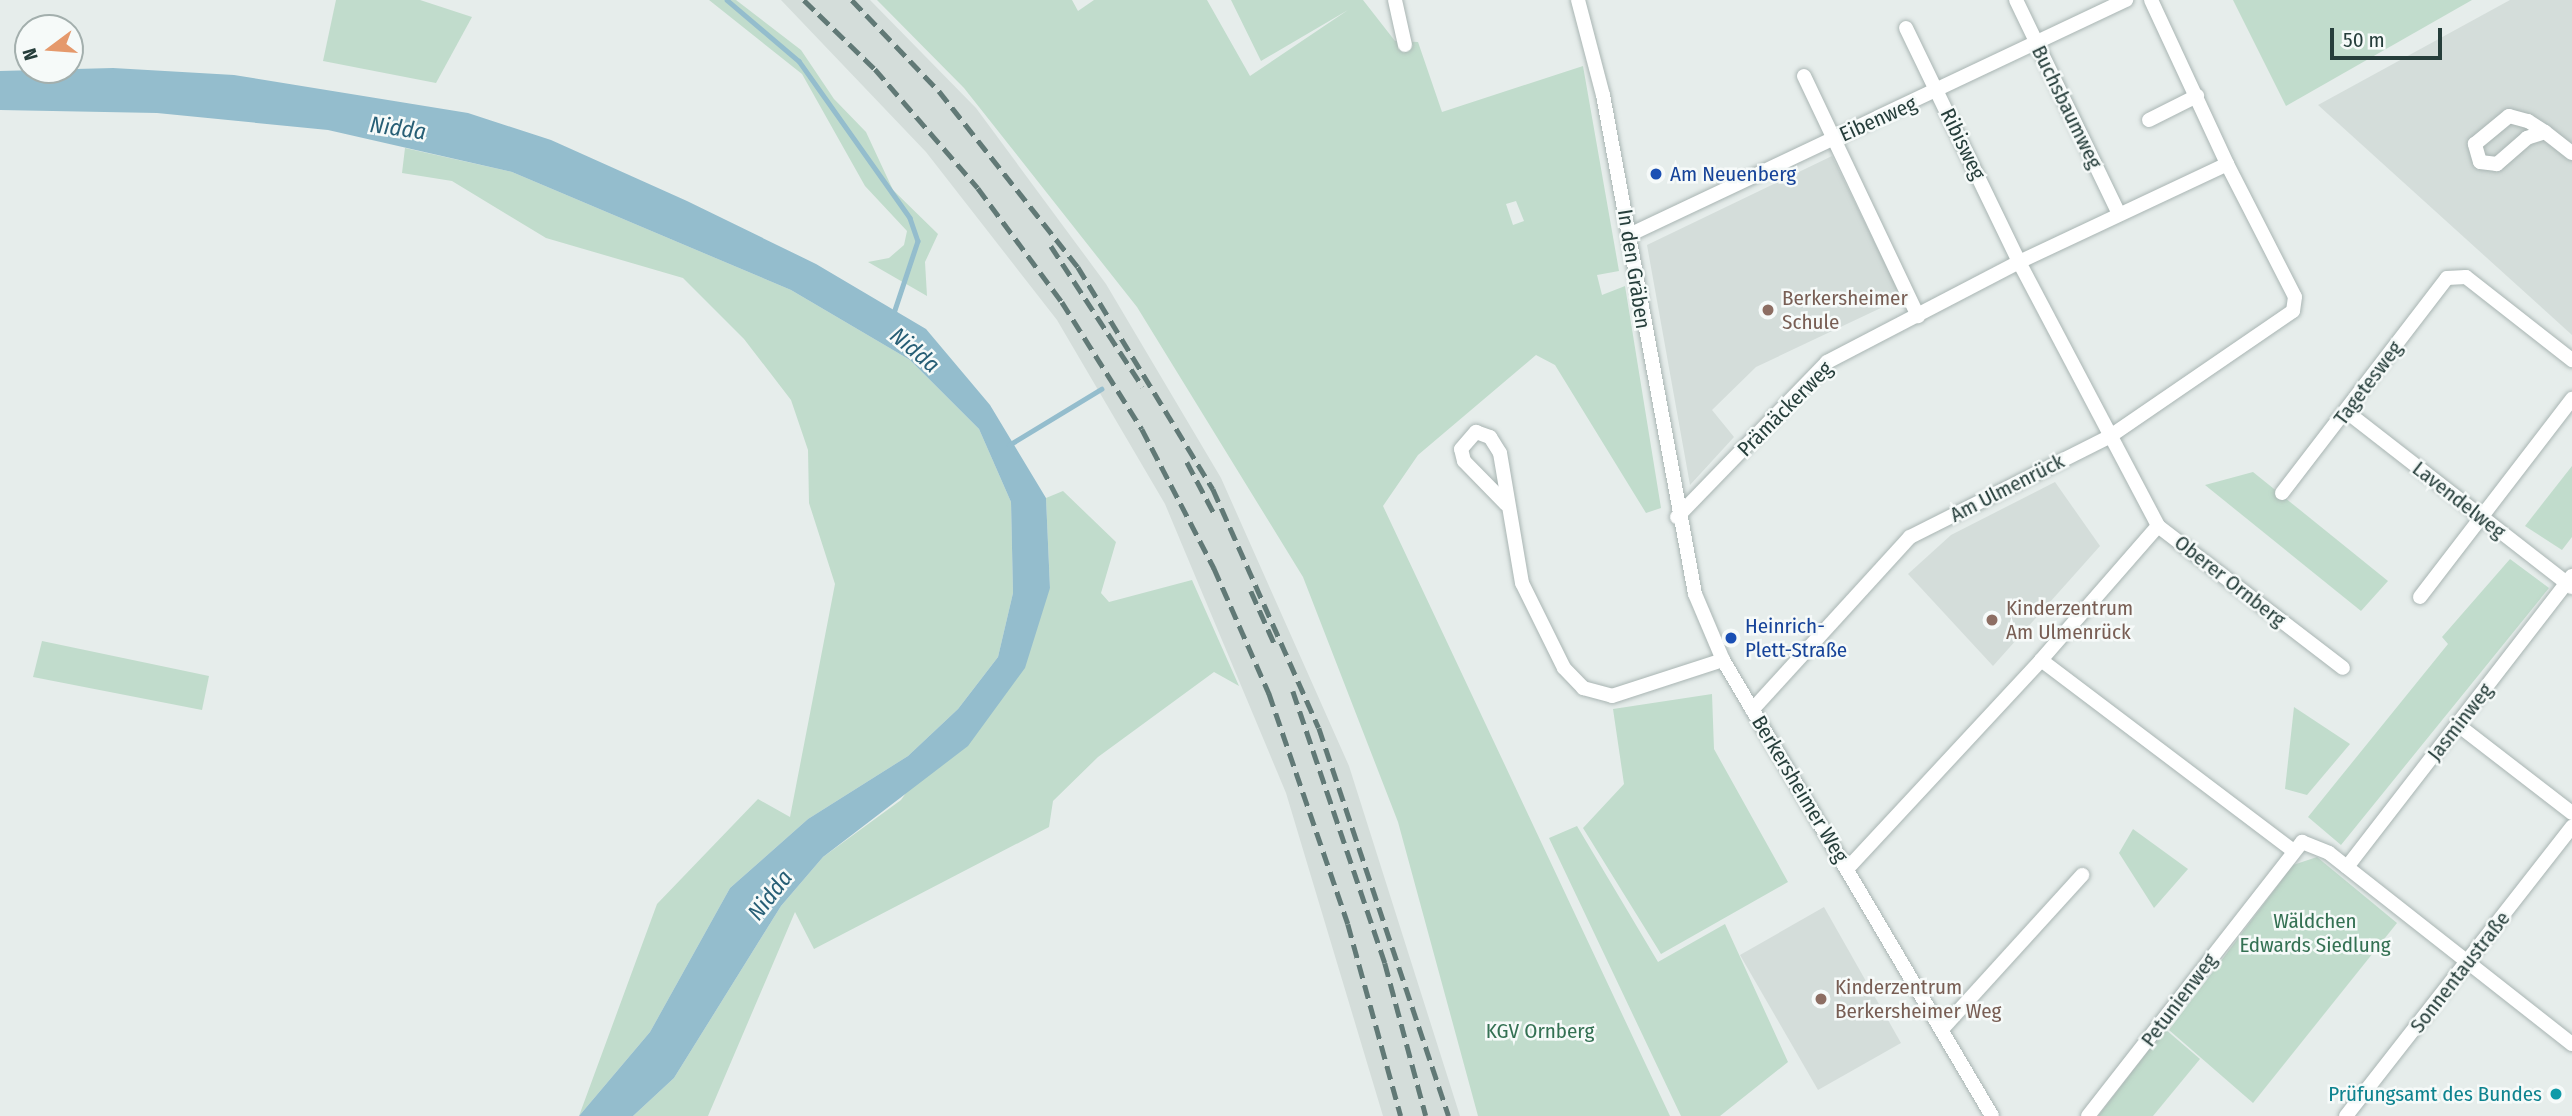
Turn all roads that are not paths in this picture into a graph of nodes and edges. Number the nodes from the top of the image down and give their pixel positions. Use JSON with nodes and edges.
{"nodes":[{"id":1,"x":1395,"y":0,"type":"edge"},
{"id":2,"x":1578,"y":0,"type":"edge"},
{"id":3,"x":2016,"y":0,"type":"edge"},
{"id":4,"x":2126,"y":0,"type":"edge"},
{"id":5,"x":2151,"y":0,"type":"edge"},
{"id":6,"x":1906,"y":27,"type":"dead end"},
{"id":7,"x":2035,"y":43,"type":"junction"},
{"id":8,"x":1405,"y":45,"type":"dead end"},
{"id":9,"x":1804,"y":76,"type":"dead end"},
{"id":10,"x":1938,"y":92,"type":"junction"},
{"id":11,"x":2196,"y":96,"type":"junction"},
{"id":12,"x":2148,"y":121,"type":"dead end"},
{"id":13,"x":2545,"y":132,"type":"junction"},
{"id":14,"x":1835,"y":139,"type":"junction"},
{"id":15,"x":2572,"y":153,"type":"edge"},
{"id":16,"x":2227,"y":164,"type":"junction"},
{"id":17,"x":2119,"y":214,"type":"junction"},
{"id":18,"x":1629,"y":235,"type":"junction"},
{"id":19,"x":2019,"y":262,"type":"junction"},
{"id":20,"x":1918,"y":316,"type":"junction"},
{"id":21,"x":2572,"y":360,"type":"edge"},
{"id":22,"x":2572,"y":399,"type":"edge"},
{"id":23,"x":2347,"y":412,"type":"junction"},
{"id":24,"x":2109,"y":437,"type":"junction"},
{"id":25,"x":2282,"y":493,"type":"dead end"},
{"id":26,"x":1506,"y":504,"type":"junction"},
{"id":27,"x":1677,"y":517,"type":"junction"},
{"id":28,"x":2483,"y":518,"type":"junction"},
{"id":29,"x":2158,"y":526,"type":"junction"},
{"id":30,"x":1680,"y":539,"type":"joint"},
{"id":31,"x":2570,"y":582,"type":"edge"},
{"id":32,"x":2420,"y":597,"type":"dead end"},
{"id":33,"x":1723,"y":660,"type":"junction"},
{"id":34,"x":2040,"y":660,"type":"junction"},
{"id":35,"x":2343,"y":668,"type":"dead end"},
{"id":36,"x":1752,"y":710,"type":"junction"},
{"id":37,"x":2458,"y":725,"type":"junction"},
{"id":38,"x":2572,"y":813,"type":"edge"},
{"id":39,"x":2572,"y":827,"type":"edge"},
{"id":40,"x":2292,"y":850,"type":"junction"},
{"id":41,"x":2347,"y":867,"type":"junction"},
{"id":42,"x":1849,"y":868,"type":"junction"},
{"id":43,"x":2082,"y":875,"type":"dead end"},
{"id":44,"x":2467,"y":963,"type":"junction"},
{"id":45,"x":1943,"y":1028,"type":"junction"},
{"id":46,"x":2572,"y":1044,"type":"edge"},
{"id":47,"x":1992,"y":1116,"type":"edge"},
{"id":48,"x":2088,"y":1116,"type":"edge"},
{"id":49,"x":2346,"y":1116,"type":"edge"}],
"edges":[{"from":1,"to":8,"type":"street"},
{"from":2,"to":18,"type":"street","name":"In den Gräben"},
{"from":3,"to":7,"type":"street","name":"Buchsbaumweg"},
{"from":4,"to":7,"type":"street","name":"Eibenweg"},
{"from":5,"to":11,"type":"street"},
{"from":6,"to":10,"type":"street","name":"Ribisweg"},
{"from":7,"to":10,"type":"street","name":"Eibenweg"},
{"from":7,"to":17,"type":"street","name":"Buchsbaumweg"},
{"from":9,"to":14,"type":"street"},
{"from":10,"to":14,"type":"street","name":"Eibenweg"},
{"from":10,"to":19,"type":"street","name":"Ribisweg"},
{"from":11,"to":12,"type":"street"},
{"from":11,"to":16,"type":"street"},
{"from":13,"to":13,"type":"street"},
{"from":13,"to":15,"type":"street"},
{"from":14,"to":18,"type":"street","name":"Eibenweg"},
{"from":14,"to":20,"type":"street"},
{"from":16,"to":17,"type":"street","name":"Prämäckerweg"},
{"from":16,"to":24,"type":"street","name":"Am Ulmenrück"},
{"from":17,"to":19,"type":"street","name":"Prämäckerweg"},
{"from":18,"to":27,"type":"street","name":"In den Gräben"},
{"from":19,"to":20,"type":"street","name":"Prämäckerweg"},
{"from":19,"to":24,"type":"street"},
{"from":20,"to":27,"type":"street","name":"Prämäckerweg"},
{"from":21,"to":23,"type":"street","name":"Tagetesweg"},
{"from":22,"to":28,"type":"street"},
{"from":23,"to":25,"type":"street","name":"Tagetesweg"},
{"from":23,"to":28,"type":"street","name":"Lavendelweg"},
{"from":24,"to":29,"type":"street"},
{"from":24,"to":36,"type":"street","name":"Am Ulmenrück"},
{"from":26,"to":26,"type":"street"},
{"from":26,"to":33,"type":"street"},
{"from":27,"to":30,"type":"street","name":"In den Gräben"},
{"from":28,"to":31,"type":"street","name":"Lavendelweg"},
{"from":28,"to":32,"type":"street"},
{"from":29,"to":34,"type":"street","name":"Oberer Ornberg"},
{"from":29,"to":35,"type":"street","name":"Oberer Ornberg"},
{"from":30,"to":33,"type":"street","name":"Berkersheimer Weg"},
{"from":31,"to":37,"type":"street","name":"Jasminweg"},
{"from":33,"to":36,"type":"street","name":"Berkersheimer Weg"},
{"from":34,"to":40,"type":"street"},
{"from":34,"to":42,"type":"street","name":"Oberer Ornberg"},
{"from":36,"to":42,"type":"street","name":"Berkersheimer Weg"},
{"from":37,"to":38,"type":"street"},
{"from":37,"to":41,"type":"street","name":"Jasminweg"},
{"from":39,"to":44,"type":"street","name":"Sonnentaustraße"},
{"from":40,"to":41,"type":"street"},
{"from":40,"to":48,"type":"street","name":"Petunienweg"},
{"from":41,"to":44,"type":"street"},
{"from":42,"to":45,"type":"street","name":"Berkersheimer Weg"},
{"from":43,"to":45,"type":"street"},
{"from":44,"to":46,"type":"street"},
{"from":44,"to":49,"type":"street","name":"Sonnentaustraße"},
{"from":45,"to":47,"type":"street","name":"Berkersheimer Weg"}]}
